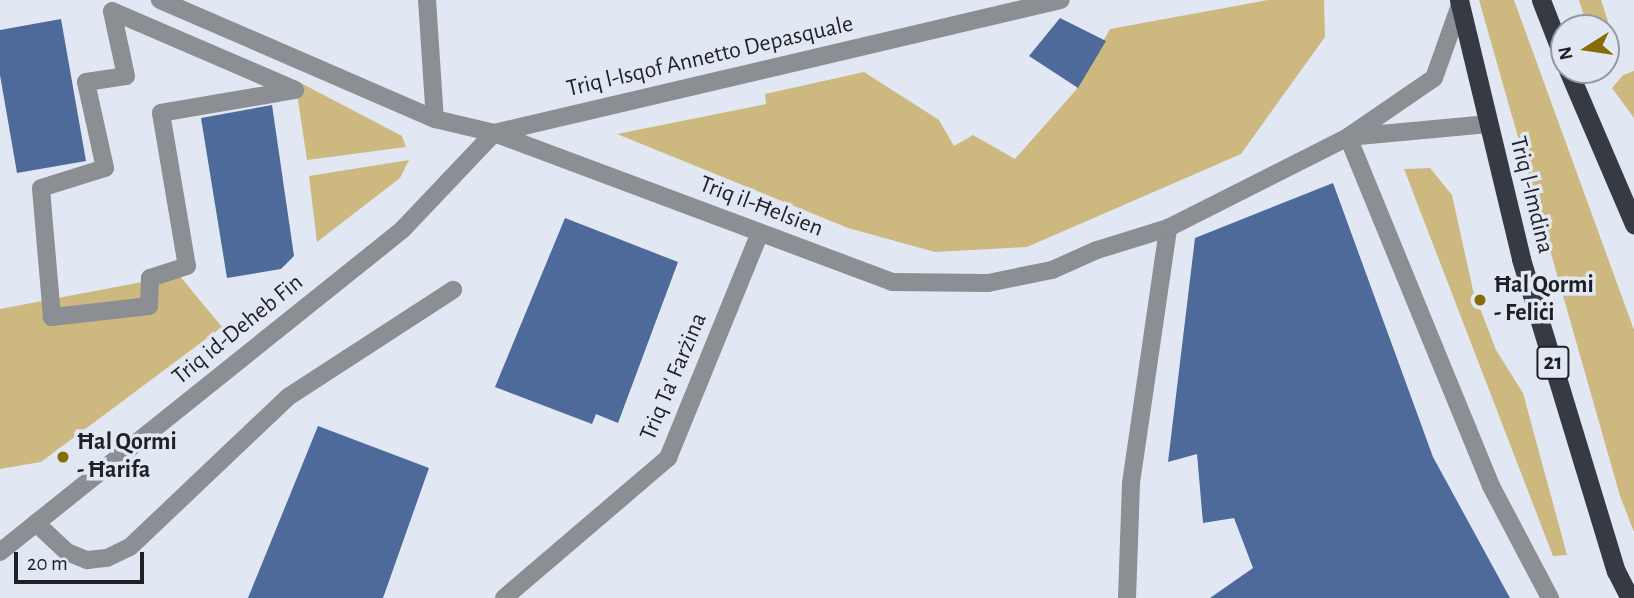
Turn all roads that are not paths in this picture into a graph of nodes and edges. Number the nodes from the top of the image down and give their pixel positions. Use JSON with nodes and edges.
{"nodes":[{"id":1,"x":160,"y":0,"type":"edge"},
{"id":2,"x":427,"y":0,"type":"edge"},
{"id":3,"x":1061,"y":0,"type":"edge"},
{"id":4,"x":1541,"y":0,"type":"edge"},
{"id":5,"x":1459,"y":2,"type":"edge"},
{"id":6,"x":206,"y":17,"type":"junction"},
{"id":7,"x":1550,"y":23,"type":"edge"},
{"id":8,"x":199,"y":48,"type":"junction"},
{"id":9,"x":1574,"y":84,"type":"edge"},
{"id":10,"x":435,"y":119,"type":"junction"},
{"id":11,"x":1488,"y":124,"type":"junction"},
{"id":12,"x":494,"y":133,"type":"junction"},
{"id":13,"x":1348,"y":137,"type":"junction"},
{"id":14,"x":1634,"y":224,"type":"edge"},
{"id":15,"x":1168,"y":228,"type":"junction"},
{"id":16,"x":760,"y":233,"type":"junction"},
{"id":17,"x":453,"y":290,"type":"dead end"},
{"id":18,"x":36,"y":523,"type":"junction"},
{"id":19,"x":0,"y":552,"type":"edge"},
{"id":20,"x":504,"y":598,"type":"edge"},
{"id":21,"x":1127,"y":598,"type":"edge"},
{"id":22,"x":1550,"y":598,"type":"edge"},
{"id":23,"x":1630,"y":598,"type":"edge"}],
"edges":[{"from":1,"to":6,"type":"street","name":"Triq il-Ħelsien"},
{"from":2,"to":10,"type":"street"},
{"from":3,"to":12,"type":"street","name":"Triq l-Isqof Annetto Depasquale"},
{"from":4,"to":7,"type":"highway"},
{"from":5,"to":11,"type":"highway","name":"Triq l-Imdina","number":"21"},
{"from":5,"to":13,"type":"street","name":"Triq il-Ħelsien"},
{"from":6,"to":8,"type":"street"},
{"from":6,"to":10,"type":"street","name":"Triq il-Ħelsien"},
{"from":8,"to":8,"type":"street"},
{"from":9,"to":14,"type":"highway"},
{"from":10,"to":12,"type":"street","name":"Triq il-Ħelsien"},
{"from":11,"to":13,"type":"street","name":"Triq il-Ħelsien"},
{"from":11,"to":23,"type":"highway","name":"Triq l-Imdina","number":"21"},
{"from":12,"to":16,"type":"street","name":"Triq il-Ħelsien"},
{"from":12,"to":18,"type":"street","name":"Triq id-Deheb Fin"},
{"from":13,"to":15,"type":"street","name":"Triq il-Ħelsien"},
{"from":13,"to":22,"type":"street"},
{"from":15,"to":16,"type":"street","name":"Triq il-Ħelsien"},
{"from":15,"to":21,"type":"street"},
{"from":16,"to":20,"type":"street","name":"Triq Ta' Farżina"},
{"from":17,"to":18,"type":"street"},
{"from":18,"to":19,"type":"street","name":"Triq id-Deheb Fin"}]}
